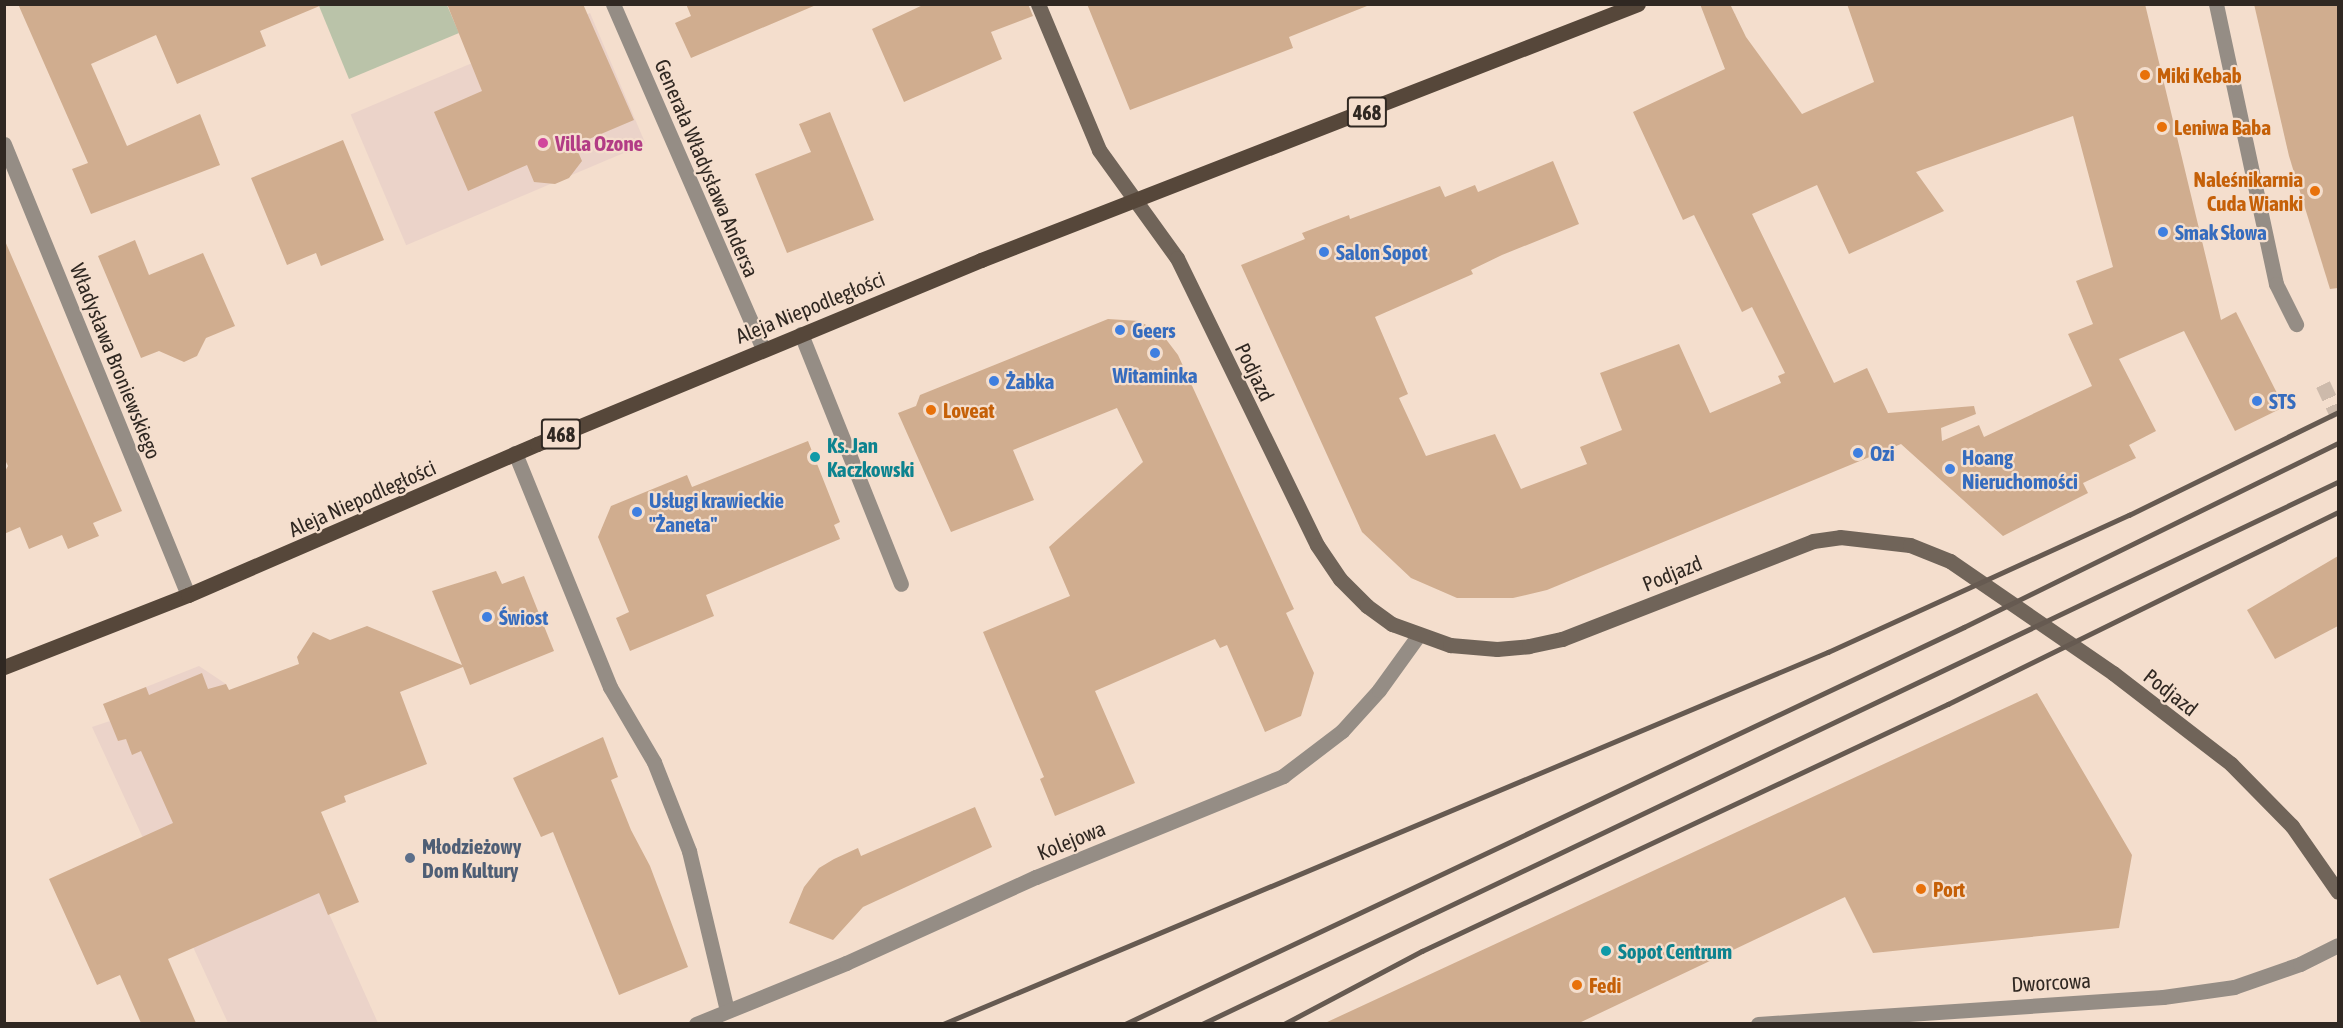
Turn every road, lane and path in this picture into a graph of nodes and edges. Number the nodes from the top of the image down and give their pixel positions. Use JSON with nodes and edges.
{"nodes":[{"id":1,"x":613,"y":4,"type":"edge"},
{"id":2,"x":1038,"y":4,"type":"edge"},
{"id":3,"x":1638,"y":4,"type":"edge"},
{"id":4,"x":2216,"y":4,"type":"edge"},
{"id":5,"x":4,"y":144,"type":"edge"},
{"id":6,"x":1136,"y":202,"type":"junction"},
{"id":7,"x":2296,"y":324,"type":"dead end"},
{"id":8,"x":801,"y":334,"type":"junction"},
{"id":9,"x":763,"y":349,"type":"junction"},
{"id":10,"x":515,"y":453,"type":"junction"},
{"id":11,"x":901,"y":584,"type":"dead end"},
{"id":12,"x":188,"y":595,"type":"junction"},
{"id":13,"x":1418,"y":636,"type":"junction"},
{"id":14,"x":4,"y":667,"type":"edge"},
{"id":15,"x":2338,"y":892,"type":"edge"},
{"id":16,"x":2338,"y":945,"type":"edge"},
{"id":17,"x":727,"y":1010,"type":"junction"},
{"id":18,"x":696,"y":1023,"type":"edge"},
{"id":19,"x":1758,"y":1023,"type":"edge"}],
"edges":[{"from":1,"to":9,"type":"street","name":"Generała Władysława Andersa"},
{"from":2,"to":6,"type":"street","name":"Podjazd"},
{"from":3,"to":6,"type":"main road","name":"Aleja Niepodległości","number":"468"},
{"from":4,"to":7,"type":"street"},
{"from":5,"to":12,"type":"street","name":"Władysława Broniewskiego"},
{"from":6,"to":8,"type":"main road","name":"Aleja Niepodległości","number":"468"},
{"from":6,"to":13,"type":"street","name":"Podjazd"},
{"from":8,"to":9,"type":"main road","name":"Aleja Niepodległości","number":"468"},
{"from":8,"to":11,"type":"street"},
{"from":9,"to":10,"type":"main road","name":"Aleja Niepodległości","number":"468"},
{"from":10,"to":12,"type":"main road","name":"Aleja Niepodległości","number":"468"},
{"from":10,"to":17,"type":"street"},
{"from":12,"to":14,"type":"main road","name":"Aleja Niepodległości","number":"468"},
{"from":13,"to":15,"type":"street","name":"Podjazd"},
{"from":13,"to":17,"type":"street","name":"Kolejowa"},
{"from":16,"to":19,"type":"street","name":"Dworcowa"},
{"from":17,"to":18,"type":"street","name":"Kolejowa"}]}
